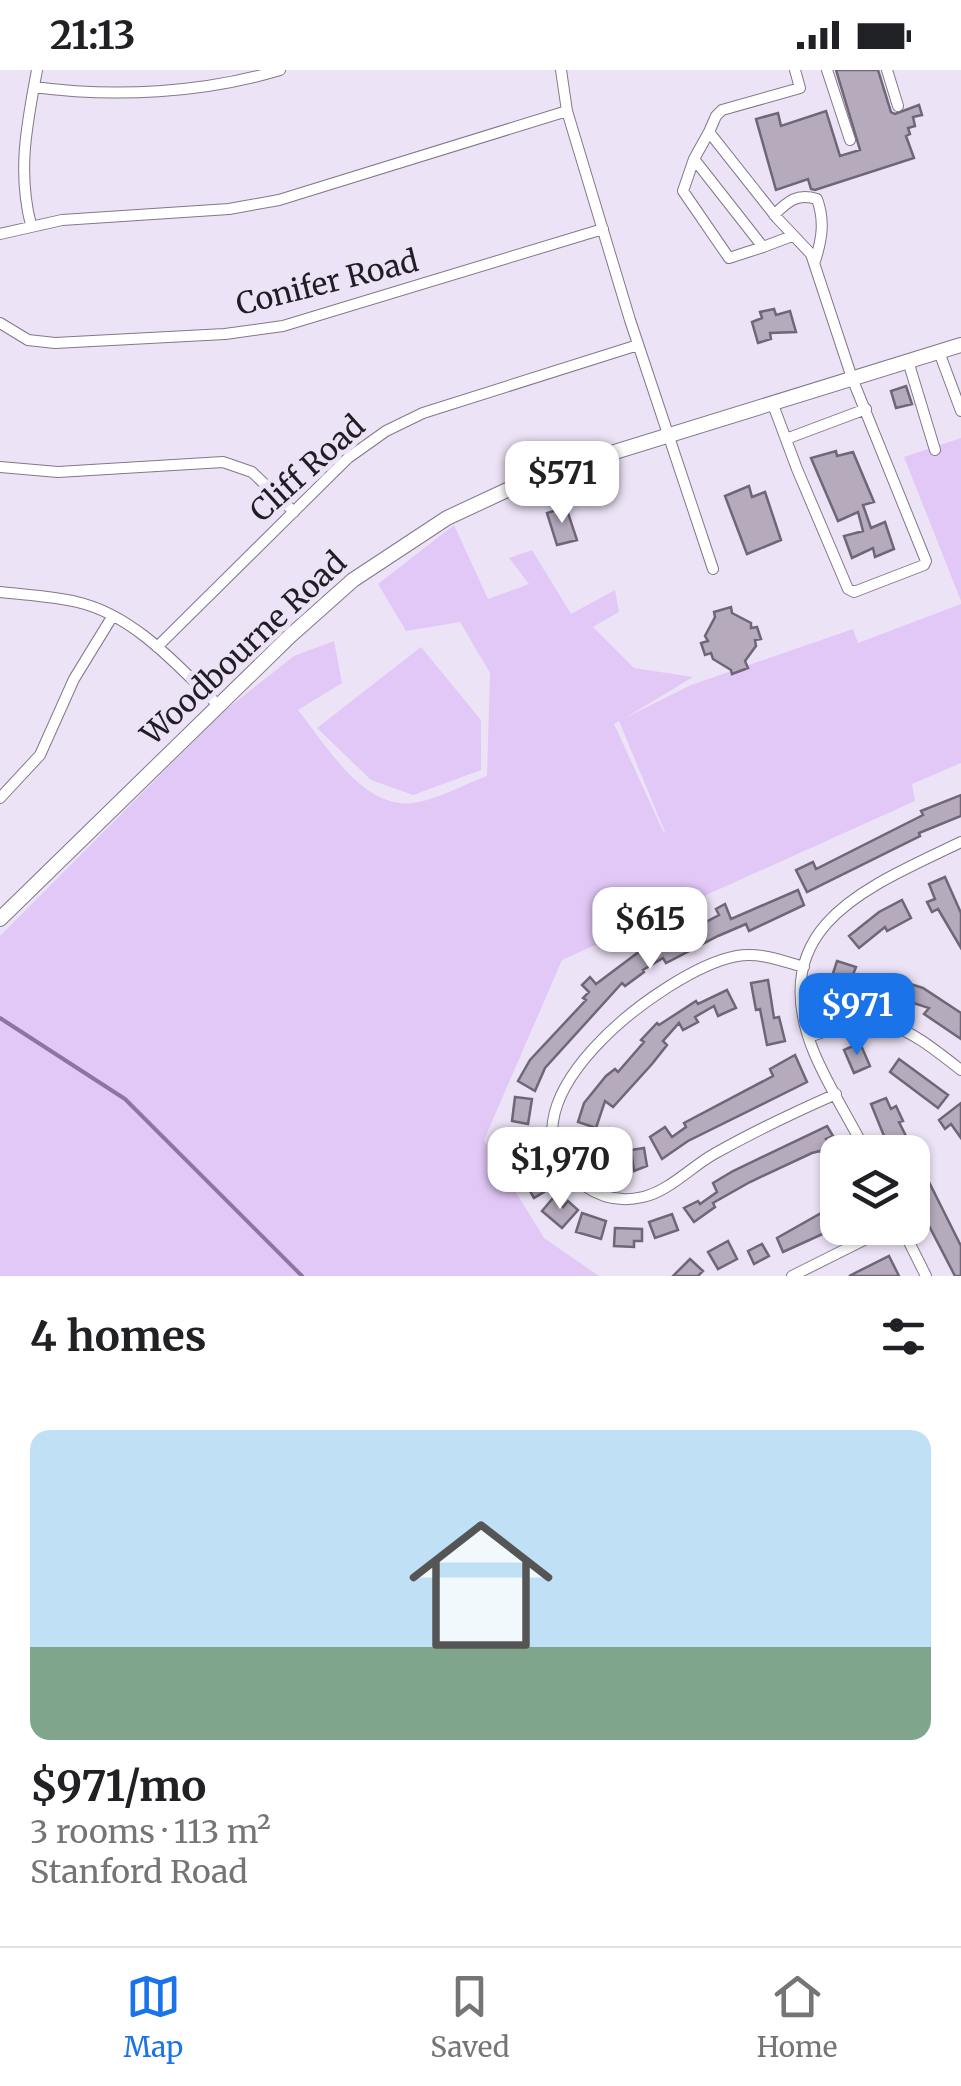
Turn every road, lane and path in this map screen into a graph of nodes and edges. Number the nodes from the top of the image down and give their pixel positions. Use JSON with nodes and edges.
{"nodes":[{"id":1,"x":38,"y":70,"type":"edge"},
{"id":2,"x":280,"y":70,"type":"edge"},
{"id":3,"x":561,"y":70,"type":"edge"},
{"id":4,"x":795,"y":70,"type":"edge"},
{"id":5,"x":827,"y":70,"type":"edge"},
{"id":6,"x":888,"y":70,"type":"edge"},
{"id":7,"x":34,"y":86,"type":"junction"},
{"id":8,"x":898,"y":106,"type":"dead end"},
{"id":9,"x":566,"y":111,"type":"junction"},
{"id":10,"x":709,"y":132,"type":"junction"},
{"id":11,"x":850,"y":140,"type":"dead end"},
{"id":12,"x":694,"y":159,"type":"junction"},
{"id":13,"x":774,"y":215,"type":"junction"},
{"id":14,"x":31,"y":225,"type":"junction"},
{"id":15,"x":603,"y":230,"type":"junction"},
{"id":16,"x":0,"y":234,"type":"edge"},
{"id":17,"x":792,"y":236,"type":"junction"},
{"id":18,"x":764,"y":247,"type":"junction"},
{"id":19,"x":814,"y":262,"type":"junction"},
{"id":20,"x":0,"y":324,"type":"edge"},
{"id":21,"x":638,"y":345,"type":"junction"},
{"id":22,"x":961,"y":345,"type":"edge"},
{"id":23,"x":939,"y":352,"type":"junction"},
{"id":24,"x":908,"y":361,"type":"junction"},
{"id":25,"x":852,"y":378,"type":"junction"},
{"id":26,"x":772,"y":402,"type":"junction"},
{"id":27,"x":866,"y":410,"type":"junction"},
{"id":28,"x":961,"y":410,"type":"edge"},
{"id":29,"x":666,"y":435,"type":"junction"},
{"id":30,"x":786,"y":440,"type":"junction"},
{"id":31,"x":934,"y":450,"type":"dead end"},
{"id":32,"x":0,"y":466,"type":"edge"},
{"id":33,"x":294,"y":512,"type":"junction"},
{"id":34,"x":713,"y":569,"type":"dead end"},
{"id":35,"x":0,"y":592,"type":"edge"},
{"id":36,"x":112,"y":617,"type":"junction"},
{"id":37,"x":157,"y":647,"type":"junction"},
{"id":38,"x":218,"y":705,"type":"junction"},
{"id":39,"x":0,"y":798,"type":"edge"},
{"id":40,"x":958,"y":844,"type":"edge"},
{"id":41,"x":961,"y":857,"type":"edge"},
{"id":42,"x":0,"y":919,"type":"edge"},
{"id":43,"x":804,"y":967,"type":"junction"},
{"id":44,"x":808,"y":1036,"type":"junction"},
{"id":45,"x":961,"y":1070,"type":"edge"},
{"id":46,"x":836,"y":1094,"type":"junction"},
{"id":47,"x":857,"y":1135,"type":"edge"},
{"id":48,"x":854,"y":1245,"type":"edge"},
{"id":49,"x":910,"y":1245,"type":"edge"},
{"id":50,"x":792,"y":1276,"type":"edge"},
{"id":51,"x":926,"y":1276,"type":"edge"}],
"edges":[{"from":1,"to":7,"type":"street"},
{"from":2,"to":7,"type":"street"},
{"from":3,"to":9,"type":"street"},
{"from":4,"to":10,"type":"street"},
{"from":5,"to":11,"type":"street"},
{"from":6,"to":8,"type":"street"},
{"from":7,"to":14,"type":"street"},
{"from":9,"to":14,"type":"street"},
{"from":9,"to":15,"type":"street"},
{"from":10,"to":12,"type":"street"},
{"from":10,"to":13,"type":"street"},
{"from":12,"to":18,"type":"street"},
{"from":12,"to":18,"type":"street"},
{"from":13,"to":17,"type":"street"},
{"from":13,"to":19,"type":"street"},
{"from":14,"to":16,"type":"street"},
{"from":15,"to":20,"type":"street","name":"Conifer Road"},
{"from":15,"to":21,"type":"street"},
{"from":17,"to":18,"type":"street"},
{"from":17,"to":19,"type":"street"},
{"from":19,"to":25,"type":"street"},
{"from":21,"to":29,"type":"street"},
{"from":21,"to":33,"type":"street","name":"Cliff Road"},
{"from":22,"to":23,"type":"main road","name":"Woodbourne Road"},
{"from":23,"to":24,"type":"main road","name":"Woodbourne Road"},
{"from":23,"to":28,"type":"street"},
{"from":24,"to":25,"type":"main road","name":"Woodbourne Road"},
{"from":24,"to":31,"type":"street"},
{"from":25,"to":26,"type":"main road","name":"Woodbourne Road"},
{"from":25,"to":27,"type":"street"},
{"from":26,"to":29,"type":"main road","name":"Woodbourne Road"},
{"from":26,"to":30,"type":"street"},
{"from":27,"to":30,"type":"street"},
{"from":27,"to":30,"type":"street"},
{"from":29,"to":34,"type":"street"},
{"from":29,"to":38,"type":"main road","name":"Woodbourne Road"},
{"from":32,"to":33,"type":"street"},
{"from":33,"to":37,"type":"street","name":"Cliff Road"},
{"from":35,"to":36,"type":"street"},
{"from":36,"to":37,"type":"street"},
{"from":36,"to":39,"type":"street"},
{"from":37,"to":38,"type":"street"},
{"from":38,"to":42,"type":"main road","name":"Woodbourne Road"},
{"from":40,"to":41,"type":"street"},
{"from":40,"to":43,"type":"street"},
{"from":43,"to":44,"type":"street"},
{"from":43,"to":46,"type":"street"},
{"from":44,"to":45,"type":"street"},
{"from":44,"to":46,"type":"street"},
{"from":46,"to":47,"type":"street"},
{"from":48,"to":50,"type":"street"},
{"from":49,"to":51,"type":"street"}]}
